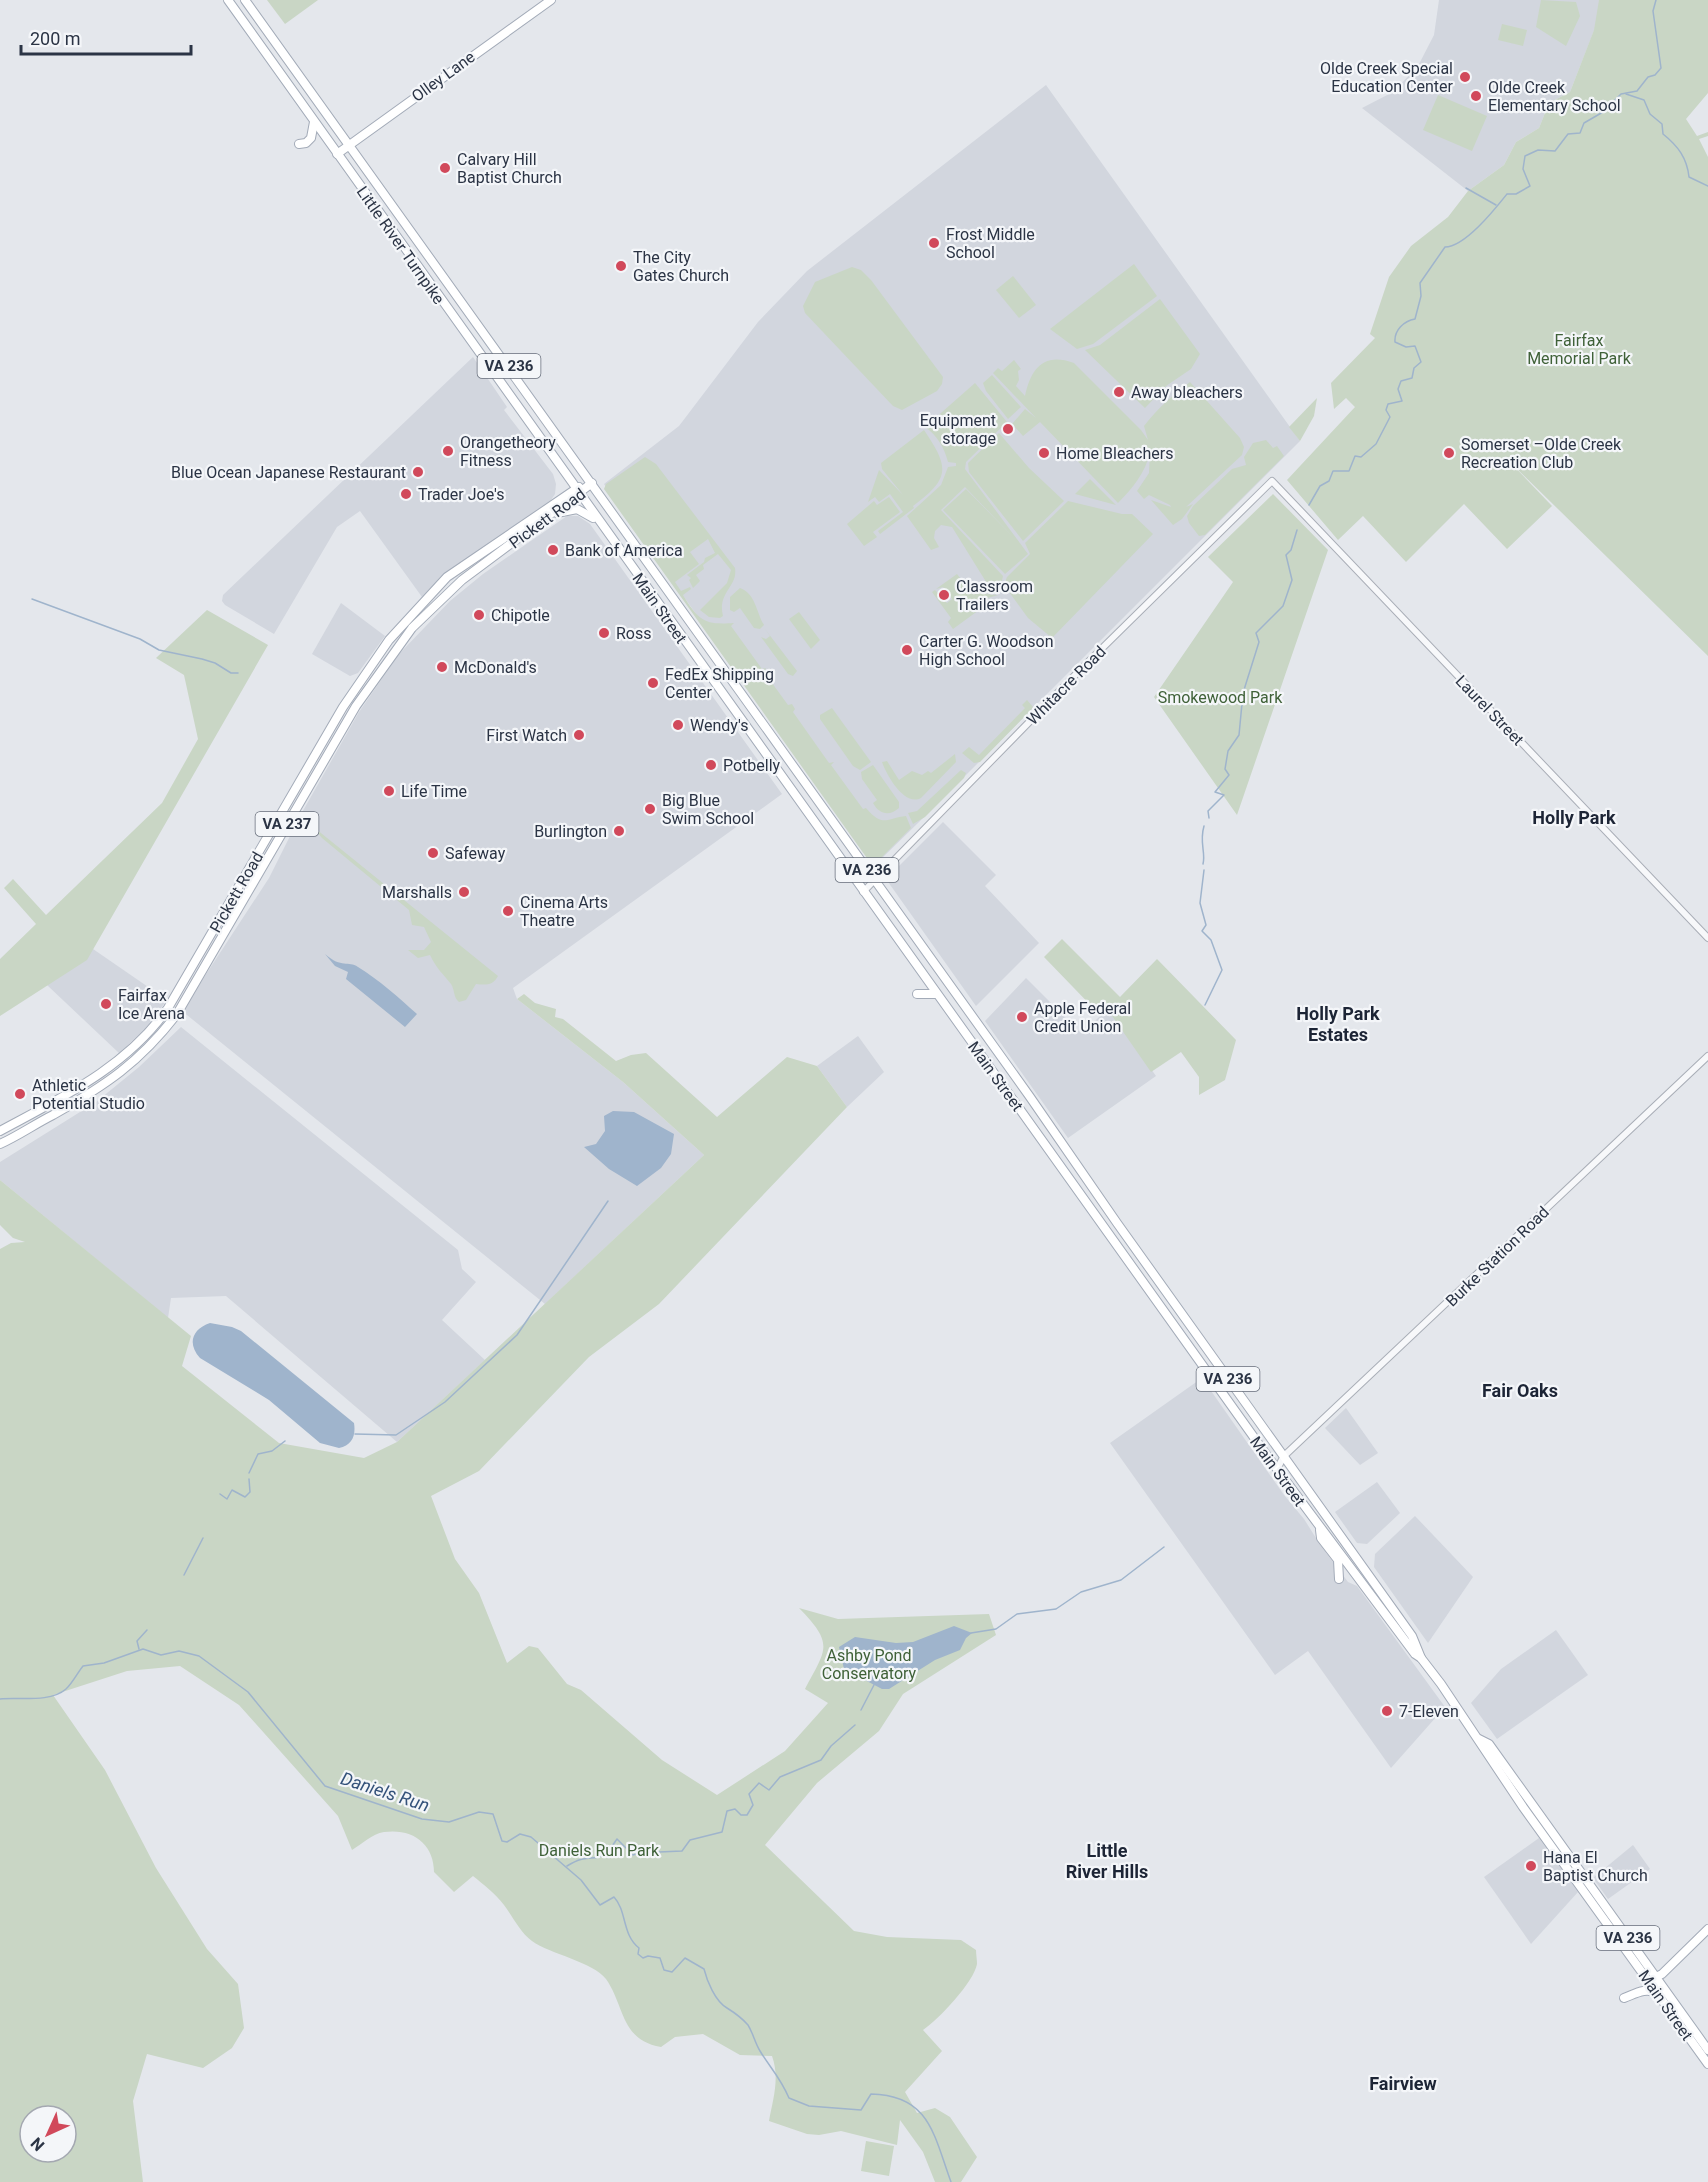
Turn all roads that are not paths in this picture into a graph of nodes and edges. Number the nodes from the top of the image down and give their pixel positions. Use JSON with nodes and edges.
{"nodes":[{"id":1,"x":228,"y":0,"type":"edge"},
{"id":2,"x":245,"y":0,"type":"edge"},
{"id":3,"x":551,"y":0,"type":"edge"},
{"id":4,"x":314,"y":122,"type":"junction"},
{"id":5,"x":299,"y":144,"type":"dead end"},
{"id":6,"x":349,"y":145,"type":"junction"},
{"id":7,"x":337,"y":154,"type":"junction"},
{"id":8,"x":1272,"y":481,"type":"joint"},
{"id":9,"x":592,"y":483,"type":"junction"},
{"id":10,"x":577,"y":492,"type":"junction"},
{"id":11,"x":547,"y":518,"type":"junction"},
{"id":12,"x":601,"y":525,"type":"junction"},
{"id":13,"x":874,"y":880,"type":"junction"},
{"id":14,"x":863,"y":892,"type":"junction"},
{"id":15,"x":1708,"y":938,"type":"edge"},
{"id":16,"x":917,"y":994,"type":"dead end"},
{"id":17,"x":936,"y":994,"type":"junction"},
{"id":18,"x":1708,"y":1056,"type":"edge"},
{"id":19,"x":0,"y":1131,"type":"edge"},
{"id":20,"x":0,"y":1144,"type":"edge"},
{"id":21,"x":1284,"y":1456,"type":"junction"},
{"id":22,"x":1274,"y":1465,"type":"junction"},
{"id":23,"x":1320,"y":1529,"type":"junction"},
{"id":24,"x":1339,"y":1579,"type":"dead end"},
{"id":25,"x":1421,"y":1658,"type":"junction"},
{"id":26,"x":1708,"y":1929,"type":"edge"},
{"id":27,"x":1652,"y":1979,"type":"junction"},
{"id":28,"x":1659,"y":1995,"type":"junction"},
{"id":29,"x":1624,"y":1998,"type":"dead end"},
{"id":30,"x":1708,"y":2050,"type":"edge"},
{"id":31,"x":1708,"y":2064,"type":"edge"}],
"edges":[{"from":1,"to":4,"type":"main road","name":"Little River Turnpike","number":"VA 236"},
{"from":2,"to":6,"type":"main road","name":"Little River Turnpike","number":"VA 236"},
{"from":3,"to":6,"type":"main road","name":"Olley Lane"},
{"from":4,"to":5,"type":"main road"},
{"from":4,"to":7,"type":"main road","name":"Little River Turnpike","number":"VA 236"},
{"from":6,"to":7,"type":"main road","name":"Olley Lane"},
{"from":6,"to":9,"type":"main road","name":"Little River Turnpike","number":"VA 236"},
{"from":7,"to":10,"type":"main road","name":"Little River Turnpike","number":"VA 236"},
{"from":8,"to":13,"type":"street","name":"Whitacre Road"},
{"from":8,"to":15,"type":"street","name":"Laurel Street"},
{"from":9,"to":10,"type":"main road","name":"Pickett Road","number":"VA 237"},
{"from":9,"to":13,"type":"main road","name":"Main Street","number":"VA 236"},
{"from":10,"to":11,"type":"main road","name":"Pickett Road","number":"VA 237"},
{"from":10,"to":12,"type":"main road","name":"Main Street","number":"VA 236"},
{"from":10,"to":19,"type":"main road","name":"Pickett Road","number":"VA 237"},
{"from":11,"to":12,"type":"main road"},
{"from":11,"to":20,"type":"main road","name":"Pickett Road","number":"VA 237"},
{"from":12,"to":14,"type":"main road","name":"Main Street","number":"VA 236"},
{"from":13,"to":14,"type":"street","name":"Whitacre Road"},
{"from":13,"to":21,"type":"main road","name":"Main Street","number":"VA 236"},
{"from":14,"to":17,"type":"main road","name":"Main Street","number":"VA 236"},
{"from":16,"to":17,"type":"main road"},
{"from":17,"to":22,"type":"main road","name":"Main Street","number":"VA 236"},
{"from":18,"to":21,"type":"street","name":"Burke Station Road"},
{"from":21,"to":22,"type":"street","name":"Burke Station Road"},
{"from":21,"to":25,"type":"main road","name":"Main Street","number":"VA 236"},
{"from":22,"to":23,"type":"main road","name":"Main Street","number":"VA 236"},
{"from":23,"to":24,"type":"main road"},
{"from":23,"to":25,"type":"main road","name":"Main Street","number":"VA 236"},
{"from":25,"to":27,"type":"main road","name":"Main Street","number":"VA 236"},
{"from":26,"to":27,"type":"main road"},
{"from":27,"to":28,"type":"main road","name":"Main Street","number":"VA 236"},
{"from":27,"to":30,"type":"main road","name":"Main Street","number":"VA 236"},
{"from":28,"to":29,"type":"main road"},
{"from":28,"to":31,"type":"main road","name":"Main Street","number":"VA 236"}]}
